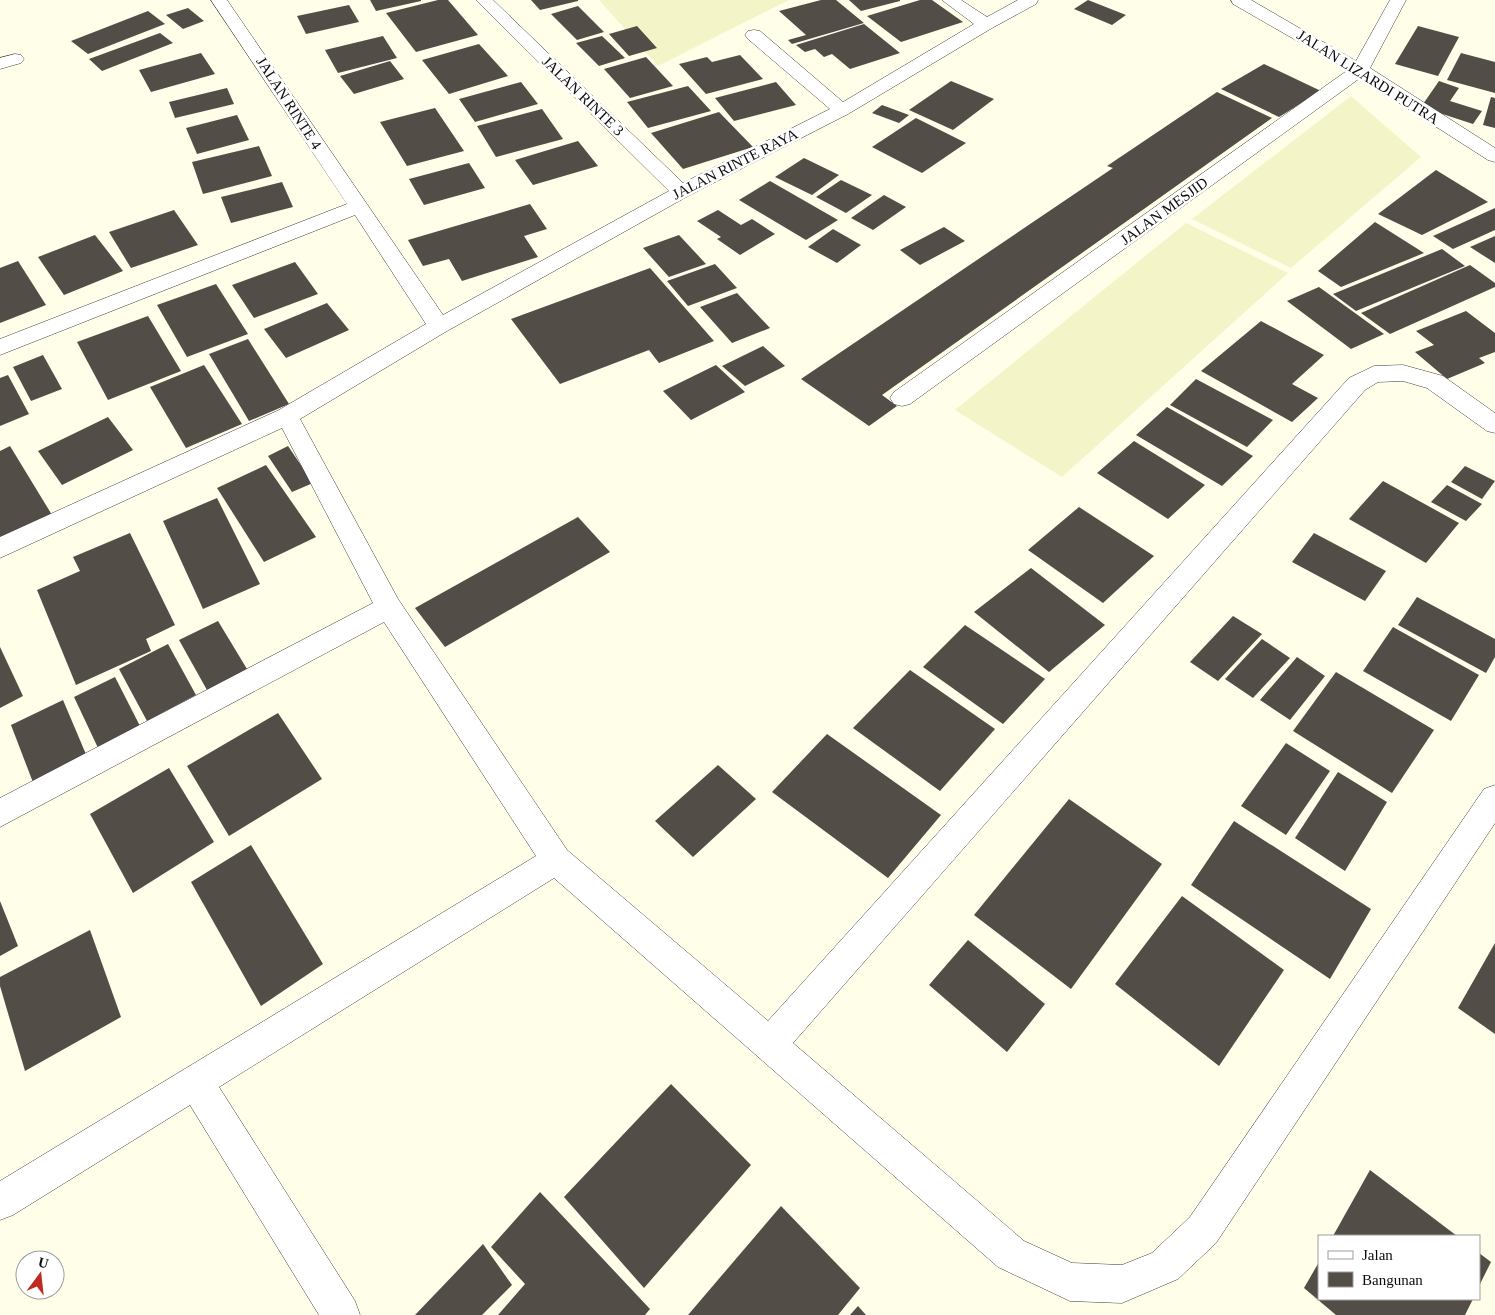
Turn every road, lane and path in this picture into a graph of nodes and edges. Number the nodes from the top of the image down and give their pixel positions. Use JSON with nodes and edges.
{"nodes":[{"id":1,"x":219,"y":0,"type":"edge"},
{"id":2,"x":484,"y":0,"type":"edge"},
{"id":3,"x":950,"y":0,"type":"edge"},
{"id":4,"x":1030,"y":0,"type":"edge"},
{"id":5,"x":1239,"y":0,"type":"edge"},
{"id":6,"x":1398,"y":0,"type":"edge"},
{"id":7,"x":986,"y":24,"type":"junction"},
{"id":8,"x":754,"y":35,"type":"dead end"},
{"id":9,"x":1360,"y":70,"type":"junction"},
{"id":10,"x":842,"y":110,"type":"junction"},
{"id":11,"x":1495,"y":156,"type":"edge"},
{"id":12,"x":681,"y":192,"type":"junction"},
{"id":13,"x":358,"y":207,"type":"junction"},
{"id":14,"x":439,"y":326,"type":"junction"},
{"id":15,"x":0,"y":346,"type":"edge"},
{"id":16,"x":902,"y":398,"type":"dead end"},
{"id":17,"x":287,"y":416,"type":"junction"},
{"id":18,"x":1495,"y":425,"type":"edge"},
{"id":19,"x":0,"y":548,"type":"edge"},
{"id":20,"x":389,"y":607,"type":"junction"},
{"id":21,"x":1495,"y":798,"type":"edge"},
{"id":22,"x":0,"y":813,"type":"edge"},
{"id":23,"x":556,"y":860,"type":"junction"},
{"id":24,"x":770,"y":1044,"type":"junction"},
{"id":25,"x":196,"y":1083,"type":"junction"},
{"id":26,"x":0,"y":1202,"type":"edge"},
{"id":27,"x":341,"y":1315,"type":"edge"}],
"edges":[{"from":1,"to":13,"type":"street","name":"JALAN RINTE 4"},
{"from":2,"to":12,"type":"street","name":"JALAN RINTE 3"},
{"from":3,"to":7,"type":"street"},
{"from":4,"to":7,"type":"street","name":"JALAN RINTE RAYA"},
{"from":5,"to":9,"type":"street","name":"JALAN LIZARDI PUTRA"},
{"from":6,"to":9,"type":"street","name":"JALAN MESJID"},
{"from":7,"to":10,"type":"street","name":"JALAN RINTE RAYA"},
{"from":8,"to":10,"type":"street"},
{"from":9,"to":11,"type":"street","name":"JALAN LIZARDI PUTRA"},
{"from":9,"to":16,"type":"street","name":"JALAN MESJID"},
{"from":10,"to":12,"type":"street","name":"JALAN RINTE RAYA"},
{"from":12,"to":14,"type":"street","name":"JALAN RINTE RAYA"},
{"from":13,"to":14,"type":"street","name":"JALAN RINTE 4"},
{"from":13,"to":15,"type":"street"},
{"from":14,"to":17,"type":"street","name":"JALAN RINTE RAYA"},
{"from":17,"to":19,"type":"street","name":"JALAN RINTE RAYA"},
{"from":17,"to":20,"type":"street"},
{"from":18,"to":24,"type":"street"},
{"from":20,"to":22,"type":"street"},
{"from":20,"to":23,"type":"street"},
{"from":21,"to":24,"type":"street"},
{"from":23,"to":24,"type":"street"},
{"from":23,"to":25,"type":"street"},
{"from":25,"to":26,"type":"street"},
{"from":25,"to":27,"type":"street"}]}
